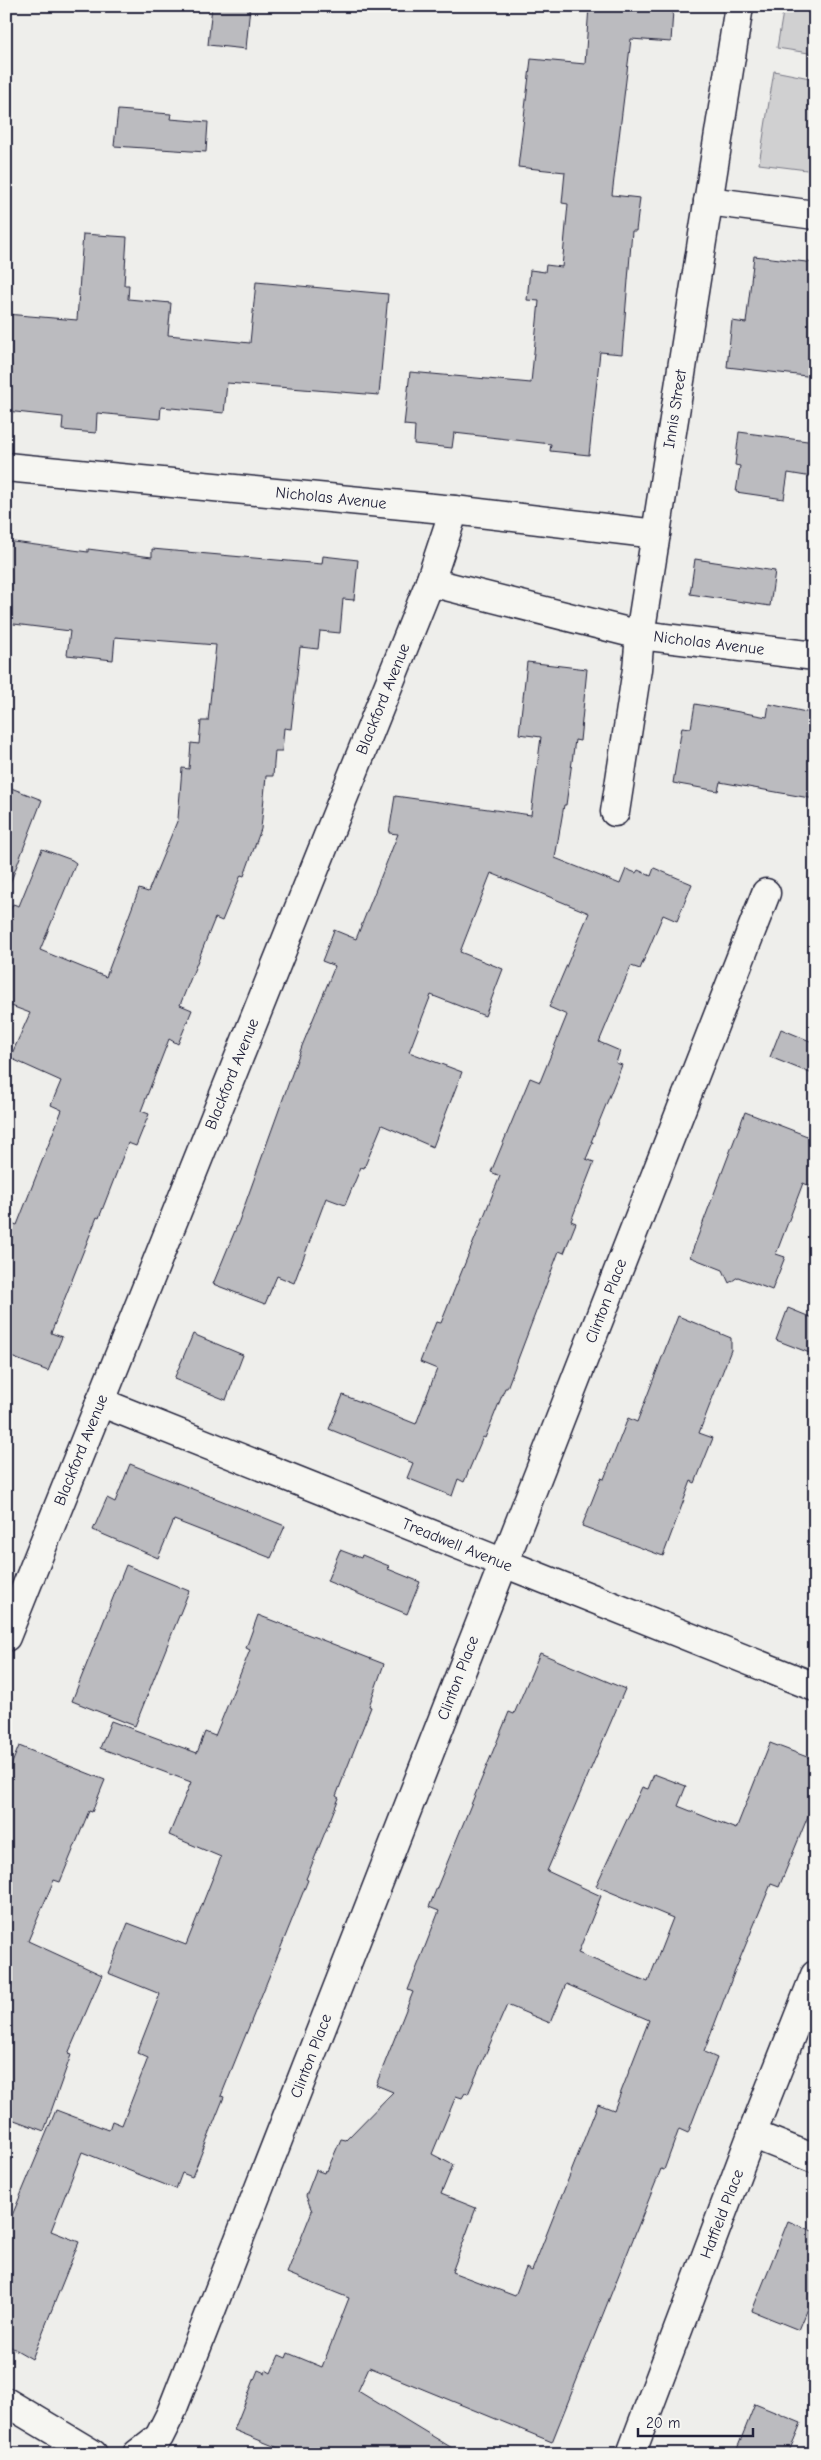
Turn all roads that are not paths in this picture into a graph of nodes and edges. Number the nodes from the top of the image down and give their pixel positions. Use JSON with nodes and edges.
{"nodes":[{"id":1,"x":739,"y":6,"type":"edge"},
{"id":2,"x":708,"y":201,"type":"junction"},
{"id":3,"x":815,"y":215,"type":"edge"},
{"id":4,"x":6,"y":467,"type":"edge"},
{"id":5,"x":454,"y":510,"type":"junction"},
{"id":6,"x":656,"y":534,"type":"junction"},
{"id":7,"x":430,"y":582,"type":"junction"},
{"id":8,"x":640,"y":635,"type":"junction"},
{"id":9,"x":815,"y":656,"type":"edge"},
{"id":10,"x":615,"y":812,"type":"dead end"},
{"id":11,"x":766,"y":893,"type":"dead end"},
{"id":12,"x":100,"y":1402,"type":"junction"},
{"id":13,"x":503,"y":1564,"type":"junction"},
{"id":14,"x":6,"y":1637,"type":"edge"},
{"id":15,"x":815,"y":1687,"type":"edge"},
{"id":16,"x":815,"y":1975,"type":"edge"},
{"id":17,"x":752,"y":2134,"type":"junction"},
{"id":18,"x":815,"y":2159,"type":"edge"},
{"id":19,"x":6,"y":2402,"type":"edge"},
{"id":20,"x":93,"y":2454,"type":"edge"},
{"id":21,"x":137,"y":2454,"type":"edge"},
{"id":22,"x":631,"y":2454,"type":"edge"}],
"edges":[{"from":1,"to":2,"type":"street","name":"Innis Street"},
{"from":2,"to":3,"type":"street"},
{"from":2,"to":6,"type":"street","name":"Innis Street"},
{"from":4,"to":5,"type":"street","name":"Nicholas Avenue"},
{"from":5,"to":6,"type":"street","name":"Nicholas Avenue"},
{"from":5,"to":7,"type":"street","name":"Blackford Avenue"},
{"from":6,"to":8,"type":"street","name":"Innis Street"},
{"from":7,"to":8,"type":"street","name":"Nicholas Avenue"},
{"from":7,"to":12,"type":"street","name":"Blackford Avenue"},
{"from":8,"to":9,"type":"street","name":"Nicholas Avenue"},
{"from":8,"to":10,"type":"street","name":"Innis Street"},
{"from":11,"to":13,"type":"street","name":"Clinton Place"},
{"from":12,"to":13,"type":"street","name":"Treadwell Avenue"},
{"from":12,"to":14,"type":"street","name":"Blackford Avenue"},
{"from":13,"to":15,"type":"street","name":"Treadwell Avenue"},
{"from":13,"to":21,"type":"street","name":"Clinton Place"},
{"from":16,"to":17,"type":"street","name":"Hatfield Place"},
{"from":17,"to":18,"type":"street"},
{"from":17,"to":22,"type":"street","name":"Hatfield Place"},
{"from":19,"to":20,"type":"street"}]}
